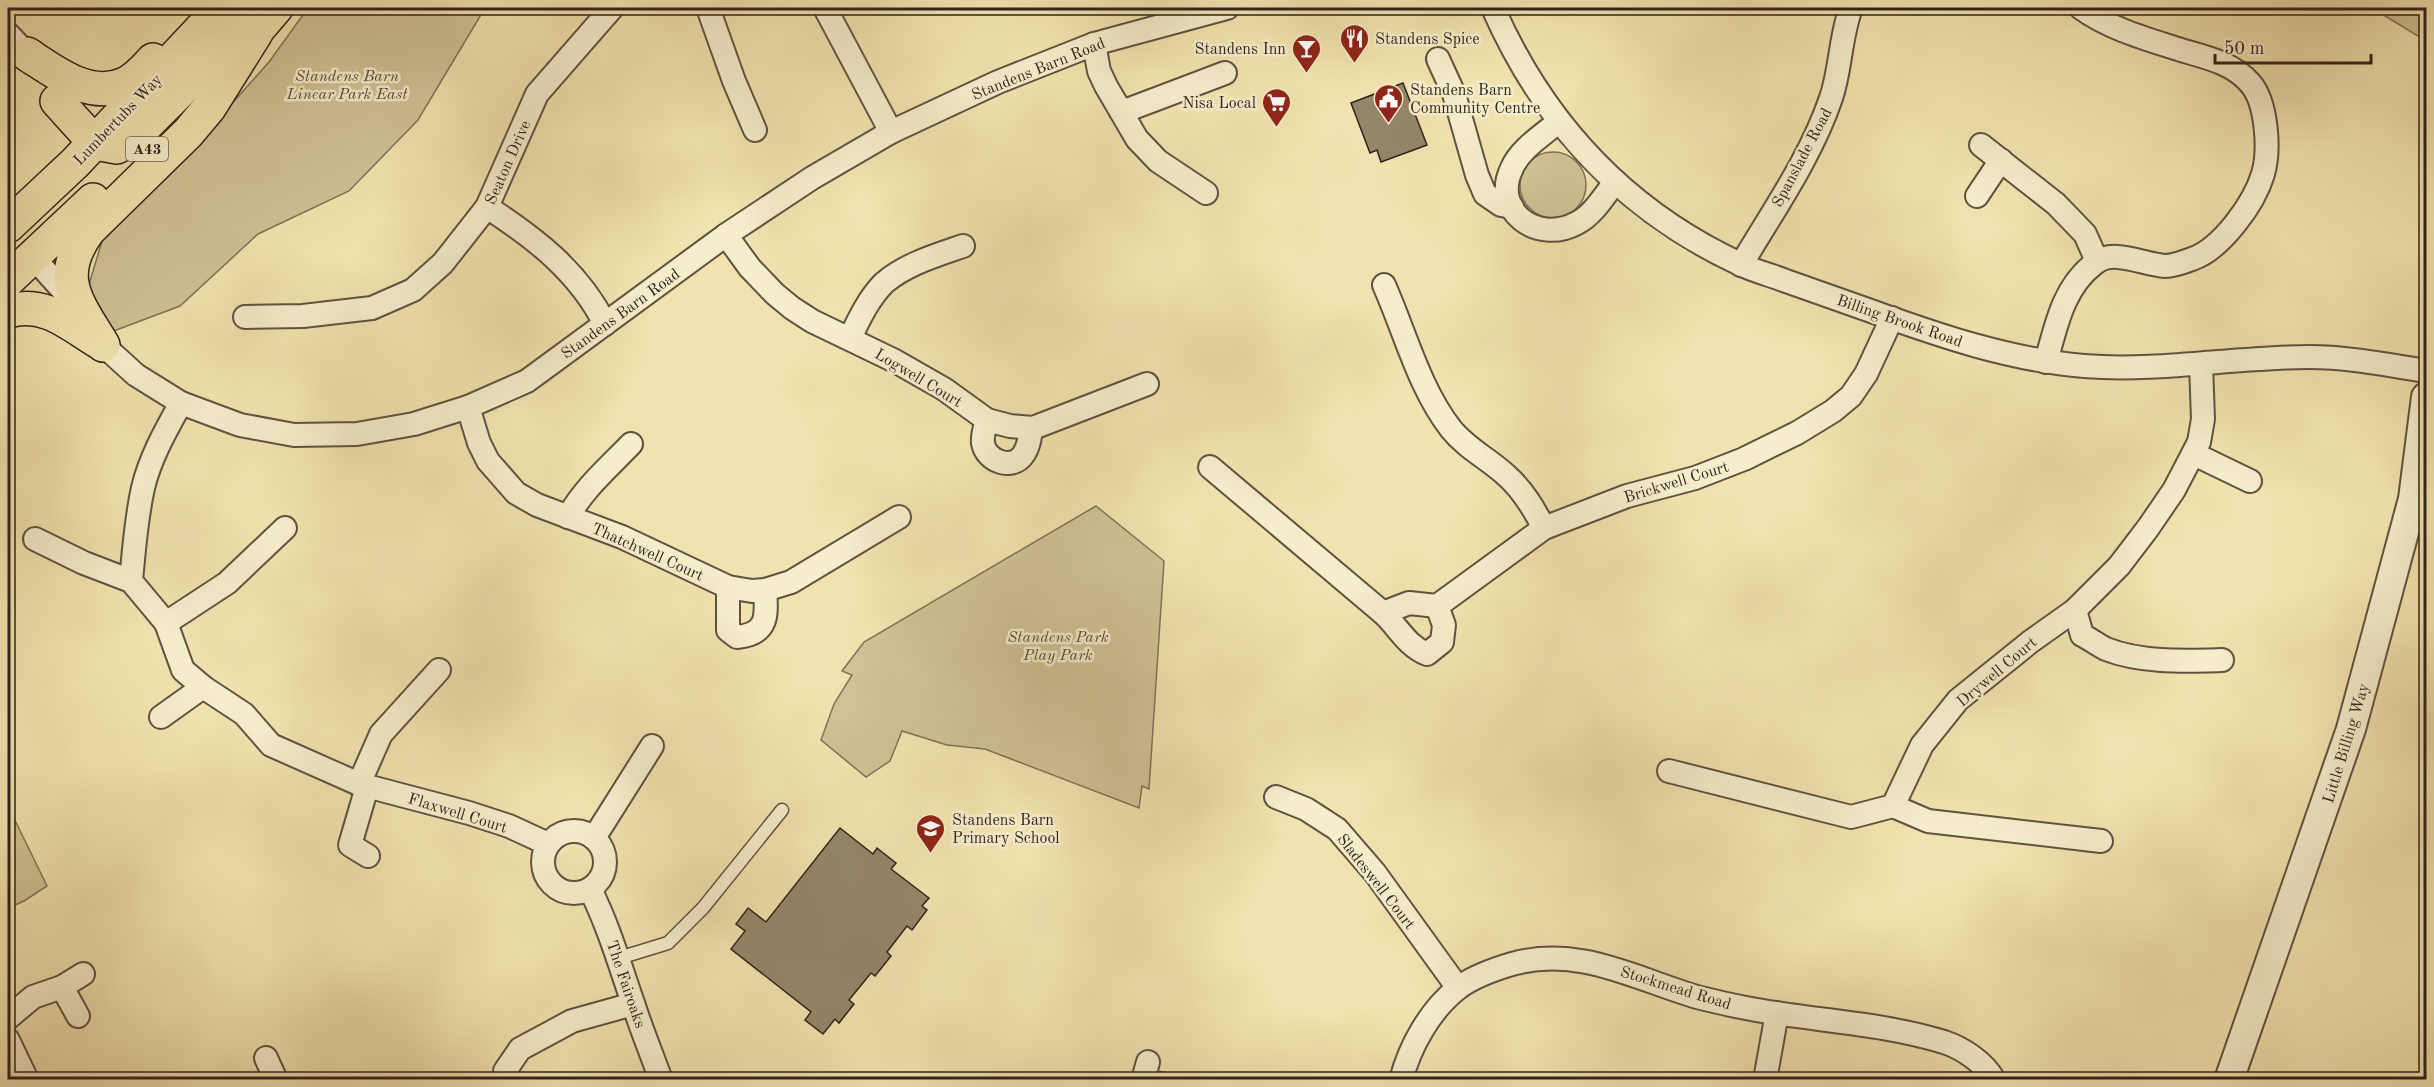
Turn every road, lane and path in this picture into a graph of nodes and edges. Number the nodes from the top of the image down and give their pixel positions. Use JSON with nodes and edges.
{"nodes":[{"id":1,"x":276,"y":8,"type":"edge"},
{"id":2,"x":612,"y":8,"type":"edge"},
{"id":3,"x":708,"y":8,"type":"edge"},
{"id":4,"x":1227,"y":8,"type":"edge"},
{"id":5,"x":1492,"y":8,"type":"edge"},
{"id":6,"x":1851,"y":8,"type":"edge"},
{"id":7,"x":2081,"y":8,"type":"edge"},
{"id":8,"x":833,"y":10,"type":"edge"},
{"id":9,"x":215,"y":15,"type":"edge"},
{"id":10,"x":255,"y":20,"type":"edge"},
{"id":11,"x":17,"y":44,"type":"edge"},
{"id":12,"x":1094,"y":44,"type":"junction"},
{"id":13,"x":1438,"y":59,"type":"dead end"},
{"id":14,"x":1225,"y":73,"type":"dead end"},
{"id":15,"x":57,"y":101,"type":"junction"},
{"id":16,"x":1122,"y":112,"type":"junction"},
{"id":17,"x":1558,"y":122,"type":"junction"},
{"id":18,"x":756,"y":130,"type":"dead end"},
{"id":19,"x":891,"y":132,"type":"junction"},
{"id":20,"x":95,"y":143,"type":"junction"},
{"id":21,"x":1981,"y":145,"type":"dead end"},
{"id":22,"x":2001,"y":160,"type":"junction"},
{"id":23,"x":1615,"y":182,"type":"junction"},
{"id":24,"x":1206,"y":193,"type":"dead end"},
{"id":25,"x":1977,"y":196,"type":"dead end"},
{"id":26,"x":8,"y":204,"type":"edge"},
{"id":27,"x":487,"y":207,"type":"junction"},
{"id":28,"x":1512,"y":207,"type":"junction"},
{"id":29,"x":8,"y":226,"type":"edge"},
{"id":30,"x":726,"y":235,"type":"junction"},
{"id":31,"x":963,"y":246,"type":"dead end"},
{"id":32,"x":20,"y":253,"type":"edge"},
{"id":33,"x":2097,"y":261,"type":"junction"},
{"id":34,"x":1741,"y":265,"type":"junction"},
{"id":35,"x":8,"y":280,"type":"edge"},
{"id":36,"x":1384,"y":285,"type":"dead end"},
{"id":37,"x":8,"y":311,"type":"edge"},
{"id":38,"x":245,"y":317,"type":"dead end"},
{"id":39,"x":1892,"y":318,"type":"junction"},
{"id":40,"x":605,"y":324,"type":"junction"},
{"id":41,"x":850,"y":338,"type":"junction"},
{"id":42,"x":103,"y":345,"type":"junction"},
{"id":43,"x":2046,"y":362,"type":"junction"},
{"id":44,"x":2200,"y":364,"type":"junction"},
{"id":45,"x":2427,"y":371,"type":"edge"},
{"id":46,"x":1147,"y":384,"type":"dead end"},
{"id":47,"x":2427,"y":396,"type":"edge"},
{"id":48,"x":181,"y":403,"type":"junction"},
{"id":49,"x":468,"y":407,"type":"junction"},
{"id":50,"x":987,"y":420,"type":"junction"},
{"id":51,"x":1031,"y":428,"type":"junction"},
{"id":52,"x":631,"y":444,"type":"dead end"},
{"id":53,"x":2194,"y":454,"type":"junction"},
{"id":54,"x":1210,"y":467,"type":"dead end"},
{"id":55,"x":2250,"y":481,"type":"dead end"},
{"id":56,"x":568,"y":517,"type":"junction"},
{"id":57,"x":900,"y":517,"type":"dead end"},
{"id":58,"x":285,"y":528,"type":"dead end"},
{"id":59,"x":1544,"y":528,"type":"junction"},
{"id":60,"x":35,"y":539,"type":"dead end"},
{"id":61,"x":131,"y":581,"type":"junction"},
{"id":62,"x":728,"y":587,"type":"junction"},
{"id":63,"x":765,"y":590,"type":"junction"},
{"id":64,"x":1437,"y":606,"type":"junction"},
{"id":65,"x":2075,"y":610,"type":"junction"},
{"id":66,"x":1383,"y":613,"type":"junction"},
{"id":67,"x":166,"y":623,"type":"junction"},
{"id":68,"x":2222,"y":660,"type":"dead end"},
{"id":69,"x":439,"y":670,"type":"dead end"},
{"id":70,"x":203,"y":687,"type":"junction"},
{"id":71,"x":161,"y":717,"type":"dead end"},
{"id":72,"x":652,"y":746,"type":"dead end"},
{"id":73,"x":1669,"y":771,"type":"dead end"},
{"id":74,"x":363,"y":785,"type":"junction"},
{"id":75,"x":1276,"y":797,"type":"dead end"},
{"id":76,"x":1893,"y":806,"type":"junction"},
{"id":77,"x":782,"y":810,"type":"dead end"},
{"id":78,"x":594,"y":838,"type":"junction"},
{"id":79,"x":2101,"y":841,"type":"dead end"},
{"id":80,"x":548,"y":844,"type":"junction"},
{"id":81,"x":368,"y":856,"type":"dead end"},
{"id":82,"x":590,"y":889,"type":"junction"},
{"id":83,"x":619,"y":958,"type":"junction"},
{"id":84,"x":83,"y":974,"type":"dead end"},
{"id":85,"x":62,"y":987,"type":"junction"},
{"id":86,"x":1458,"y":988,"type":"junction"},
{"id":87,"x":633,"y":1004,"type":"junction"},
{"id":88,"x":1777,"y":1013,"type":"junction"},
{"id":89,"x":78,"y":1016,"type":"dead end"},
{"id":90,"x":8,"y":1018,"type":"edge"},
{"id":91,"x":8,"y":1040,"type":"edge"},
{"id":92,"x":266,"y":1058,"type":"dead end"},
{"id":93,"x":505,"y":1071,"type":"dead end"},
{"id":94,"x":1145,"y":1072,"type":"edge"},
{"id":95,"x":27,"y":1080,"type":"edge"},
{"id":96,"x":276,"y":1080,"type":"edge"},
{"id":97,"x":661,"y":1080,"type":"edge"},
{"id":98,"x":1169,"y":1080,"type":"edge"},
{"id":99,"x":1401,"y":1080,"type":"edge"},
{"id":100,"x":1765,"y":1080,"type":"edge"},
{"id":101,"x":1994,"y":1080,"type":"edge"},
{"id":102,"x":2229,"y":1080,"type":"edge"}],
"edges":[{"from":1,"to":10,"type":"highway","number":"A43"},
{"from":2,"to":27,"type":"street","name":"Seaton Drive"},
{"from":3,"to":18,"type":"street"},
{"from":4,"to":12,"type":"street","name":"Standens Barn Road"},
{"from":5,"to":17,"type":"street","name":"Billing Brook Road"},
{"from":6,"to":34,"type":"street","name":"Spanslade Road"},
{"from":7,"to":33,"type":"street"},
{"from":8,"to":19,"type":"street"},
{"from":9,"to":11,"type":"highway"},
{"from":9,"to":20,"type":"highway","name":"Lumbertubs Way","number":"A43"},
{"from":10,"to":20,"type":"highway"},
{"from":10,"to":32,"type":"highway","number":"A43"},
{"from":10,"to":42,"type":"highway"},
{"from":11,"to":15,"type":"highway"},
{"from":12,"to":16,"type":"street"},
{"from":12,"to":19,"type":"street","name":"Standens Barn Road"},
{"from":13,"to":28,"type":"street"},
{"from":14,"to":16,"type":"street"},
{"from":15,"to":20,"type":"highway"},
{"from":15,"to":26,"type":"highway"},
{"from":16,"to":24,"type":"street"},
{"from":17,"to":23,"type":"street","name":"Billing Brook Road"},
{"from":17,"to":28,"type":"street"},
{"from":19,"to":30,"type":"street","name":"Standens Barn Road"},
{"from":20,"to":29,"type":"highway","name":"Lumbertubs Way","number":"A43"},
{"from":21,"to":22,"type":"street"},
{"from":22,"to":25,"type":"street"},
{"from":22,"to":33,"type":"street"},
{"from":23,"to":28,"type":"street"},
{"from":23,"to":34,"type":"street","name":"Billing Brook Road"},
{"from":27,"to":38,"type":"street","name":"Seaton Drive"},
{"from":27,"to":40,"type":"street"},
{"from":30,"to":40,"type":"street","name":"Standens Barn Road"},
{"from":30,"to":41,"type":"street","name":"Logwell Court"},
{"from":31,"to":41,"type":"street"},
{"from":32,"to":35,"type":"highway","number":"A43"},
{"from":32,"to":42,"type":"street","name":"Standens Barn Road"},
{"from":33,"to":43,"type":"street"},
{"from":34,"to":39,"type":"street","name":"Billing Brook Road"},
{"from":36,"to":59,"type":"street"},
{"from":37,"to":42,"type":"highway"},
{"from":39,"to":43,"type":"street","name":"Billing Brook Road"},
{"from":39,"to":59,"type":"street","name":"Brickwell Court"},
{"from":40,"to":49,"type":"street","name":"Standens Barn Road"},
{"from":41,"to":50,"type":"street","name":"Logwell Court"},
{"from":42,"to":48,"type":"street","name":"Standens Barn Road"},
{"from":43,"to":44,"type":"street","name":"Billing Brook Road"},
{"from":44,"to":45,"type":"street","name":"Billing Brook Road"},
{"from":44,"to":53,"type":"street","name":"Drywell Court"},
{"from":46,"to":51,"type":"street","name":"Logwell Court"},
{"from":47,"to":102,"type":"street","name":"Little Billing Way"},
{"from":48,"to":49,"type":"street","name":"Standens Barn Road"},
{"from":48,"to":61,"type":"street"},
{"from":49,"to":56,"type":"street","name":"Thatchwell Court"},
{"from":50,"to":51,"type":"street","name":"Logwell Court"},
{"from":50,"to":51,"type":"street"},
{"from":52,"to":56,"type":"street"},
{"from":53,"to":55,"type":"street"},
{"from":53,"to":65,"type":"street","name":"Drywell Court"},
{"from":54,"to":66,"type":"street"},
{"from":56,"to":62,"type":"street","name":"Thatchwell Court"},
{"from":57,"to":63,"type":"street","name":"Thatchwell Court"},
{"from":58,"to":67,"type":"street"},
{"from":59,"to":64,"type":"street","name":"Brickwell Court"},
{"from":60,"to":61,"type":"street","name":"Flaxwell Court"},
{"from":61,"to":67,"type":"street","name":"Flaxwell Court"},
{"from":62,"to":63,"type":"street","name":"Thatchwell Court"},
{"from":62,"to":63,"type":"street"},
{"from":64,"to":66,"type":"street"},
{"from":64,"to":66,"type":"street"},
{"from":65,"to":68,"type":"street"},
{"from":65,"to":76,"type":"street","name":"Drywell Court"},
{"from":67,"to":70,"type":"street","name":"Flaxwell Court"},
{"from":69,"to":74,"type":"street"},
{"from":70,"to":71,"type":"street"},
{"from":70,"to":74,"type":"street","name":"Flaxwell Court"},
{"from":72,"to":78,"type":"street"},
{"from":73,"to":76,"type":"street"},
{"from":74,"to":80,"type":"street","name":"Flaxwell Court"},
{"from":74,"to":81,"type":"street"},
{"from":75,"to":86,"type":"street","name":"Sladeswell Court"},
{"from":76,"to":79,"type":"street"},
{"from":77,"to":83,"type":"lane"},
{"from":78,"to":80,"type":"street"},
{"from":78,"to":82,"type":"street"},
{"from":80,"to":82,"type":"street"},
{"from":82,"to":83,"type":"street","name":"The Fairoaks"},
{"from":83,"to":87,"type":"street","name":"The Fairoaks"},
{"from":84,"to":85,"type":"street"},
{"from":85,"to":89,"type":"street"},
{"from":85,"to":90,"type":"street"},
{"from":86,"to":88,"type":"street","name":"Stockmead Road"},
{"from":86,"to":99,"type":"street","name":"Stockmead Road"},
{"from":87,"to":93,"type":"street"},
{"from":87,"to":97,"type":"street","name":"The Fairoaks"},
{"from":88,"to":100,"type":"street"},
{"from":88,"to":101,"type":"street","name":"Stockmead Road"},
{"from":91,"to":95,"type":"street"},
{"from":92,"to":96,"type":"street"},
{"from":94,"to":98,"type":"lane"}]}
